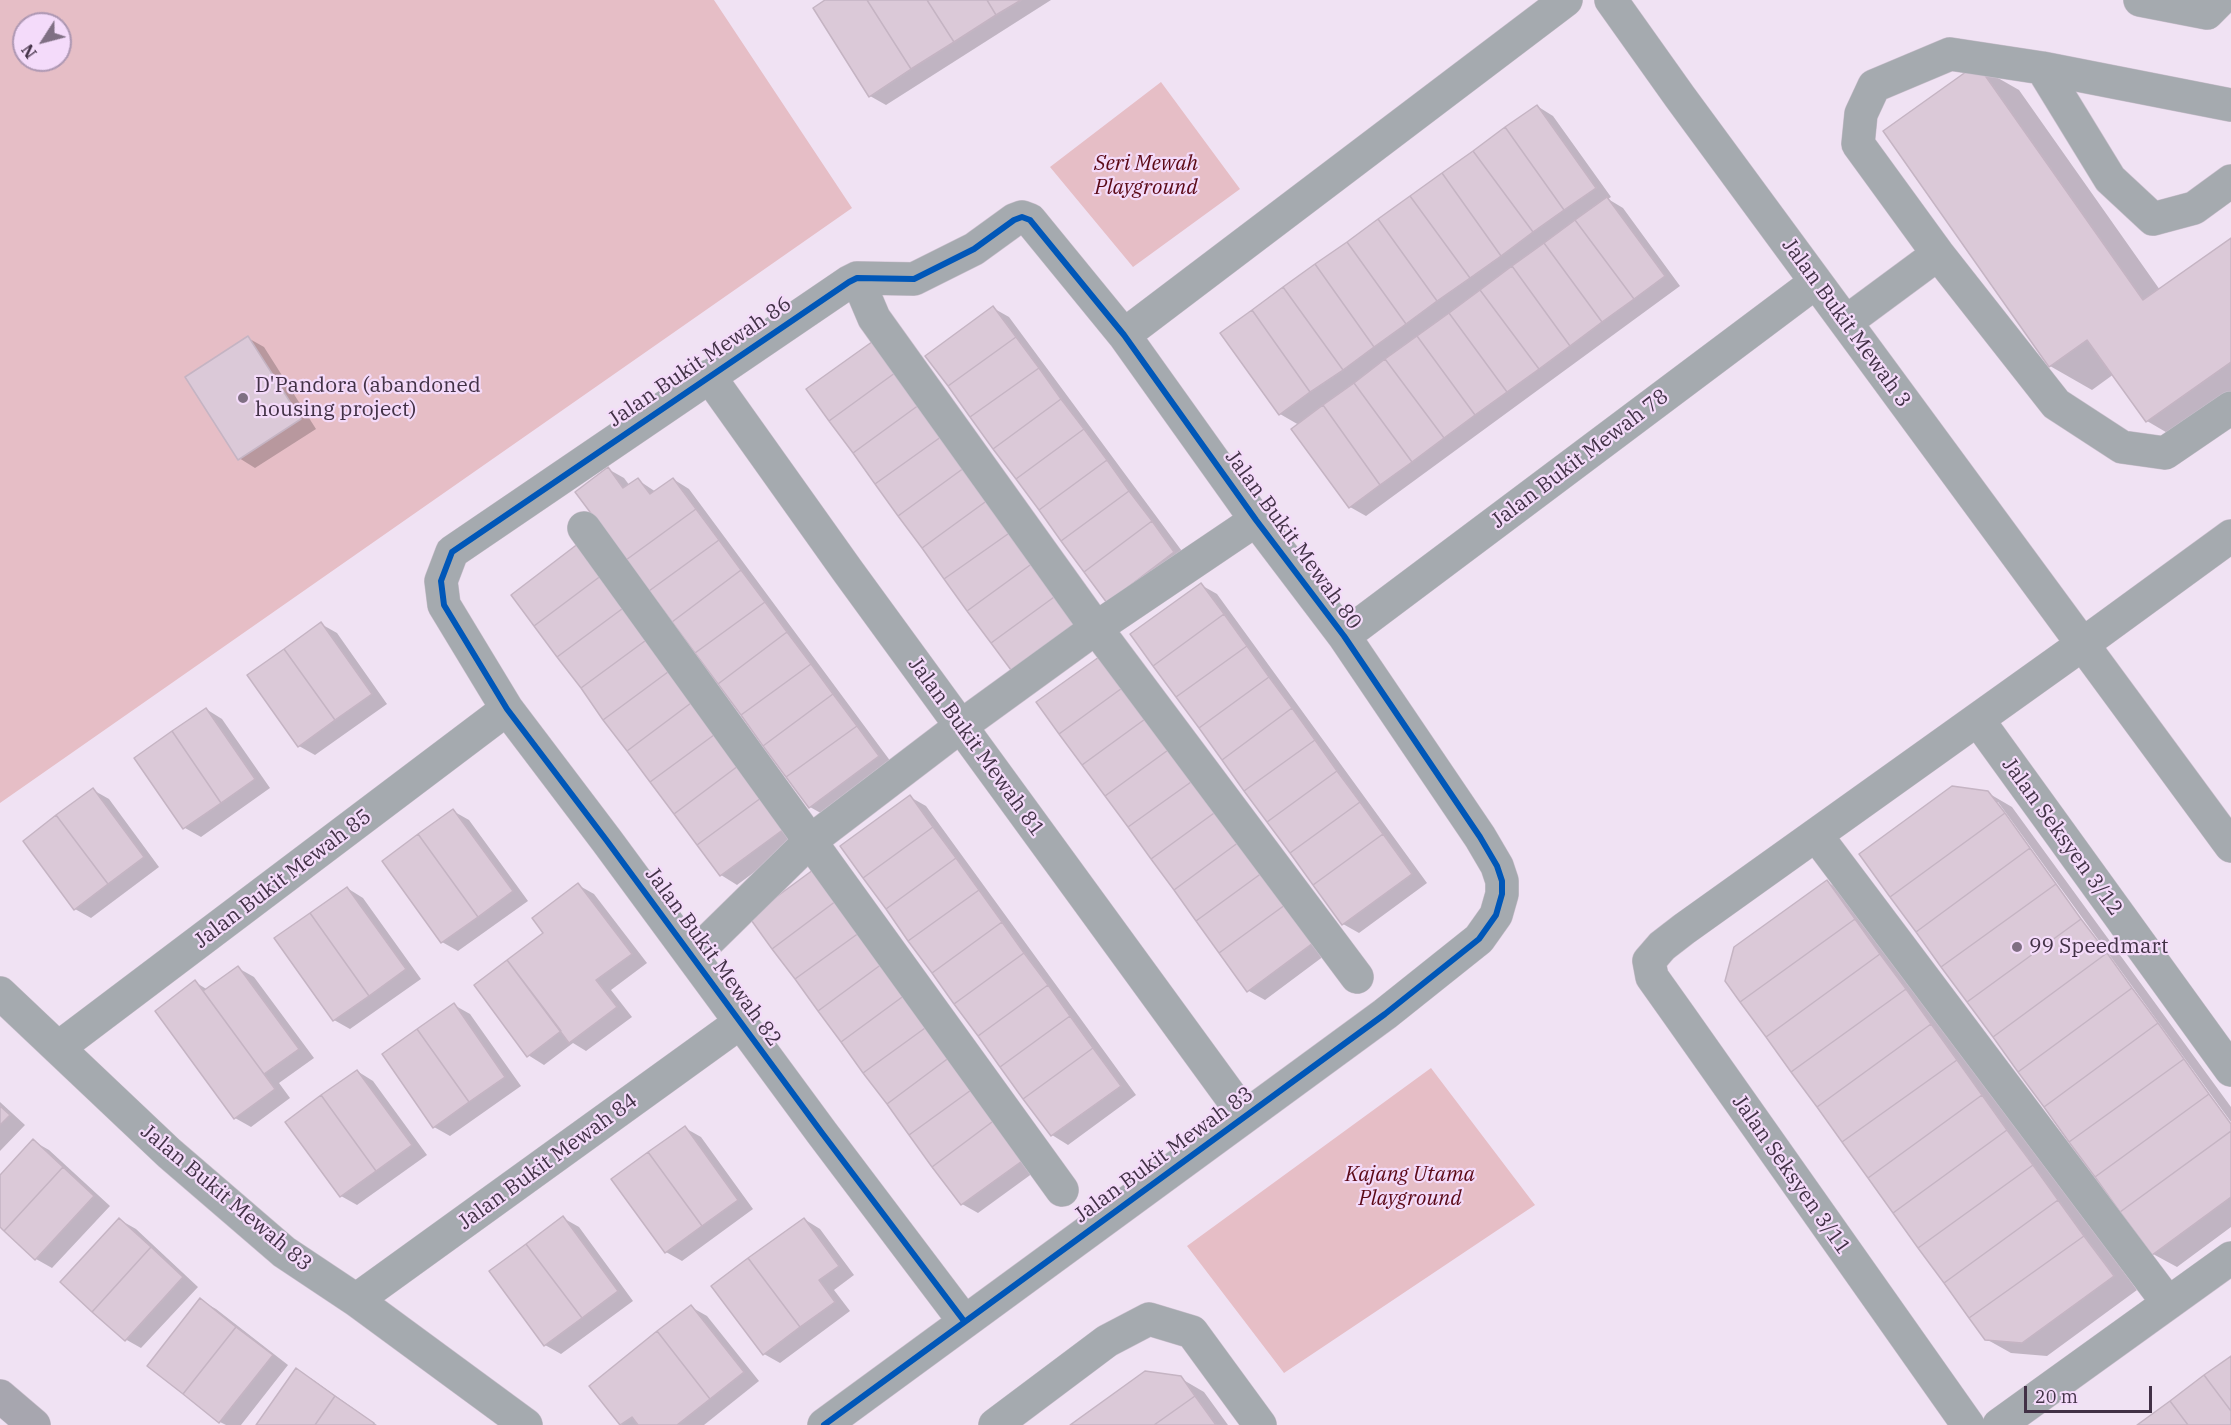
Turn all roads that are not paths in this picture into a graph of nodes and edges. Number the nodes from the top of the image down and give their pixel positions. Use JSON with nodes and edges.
{"nodes":[{"id":1,"x":1566,"y":0,"type":"edge"},
{"id":2,"x":1611,"y":0,"type":"edge"},
{"id":3,"x":2140,"y":0,"type":"edge"},
{"id":4,"x":2220,"y":0,"type":"edge"},
{"id":5,"x":2042,"y":68,"type":"junction"},
{"id":6,"x":2231,"y":105,"type":"edge"},
{"id":7,"x":2231,"y":181,"type":"edge"},
{"id":8,"x":1938,"y":254,"type":"junction"},
{"id":9,"x":857,"y":278,"type":"junction"},
{"id":10,"x":1816,"y":282,"type":"junction"},
{"id":11,"x":1846,"y":322,"type":"junction"},
{"id":12,"x":1124,"y":335,"type":"junction"},
{"id":13,"x":709,"y":376,"type":"junction"},
{"id":14,"x":2231,"y":408,"type":"edge"},
{"id":15,"x":1256,"y":520,"type":"junction"},
{"id":16,"x":584,"y":528,"type":"dead end"},
{"id":17,"x":2231,"y":536,"type":"edge"},
{"id":18,"x":444,"y":605,"type":"joint"},
{"id":19,"x":1096,"y":628,"type":"junction"},
{"id":20,"x":1344,"y":636,"type":"junction"},
{"id":21,"x":2083,"y":644,"type":"junction"},
{"id":22,"x":507,"y":709,"type":"junction"},
{"id":23,"x":1978,"y":720,"type":"junction"},
{"id":24,"x":961,"y":726,"type":"junction"},
{"id":25,"x":1816,"y":835,"type":"junction"},
{"id":26,"x":809,"y":842,"type":"junction"},
{"id":27,"x":2231,"y":846,"type":"edge"},
{"id":28,"x":1502,"y":894,"type":"joint"},
{"id":29,"x":709,"y":940,"type":"dead end"},
{"id":30,"x":1357,"y":976,"type":"dead end"},
{"id":31,"x":0,"y":993,"type":"edge"},
{"id":32,"x":741,"y":1022,"type":"junction"},
{"id":33,"x":58,"y":1048,"type":"junction"},
{"id":34,"x":2231,"y":1070,"type":"edge"},
{"id":35,"x":1245,"y":1116,"type":"junction"},
{"id":36,"x":1062,"y":1190,"type":"dead end"},
{"id":37,"x":2231,"y":1258,"type":"edge"},
{"id":38,"x":356,"y":1300,"type":"junction"},
{"id":39,"x":2168,"y":1303,"type":"junction"},
{"id":40,"x":964,"y":1321,"type":"junction"},
{"id":41,"x":0,"y":1396,"type":"edge"},
{"id":42,"x":1004,"y":1423,"type":"edge"},
{"id":43,"x":34,"y":1425,"type":"edge"},
{"id":44,"x":526,"y":1425,"type":"edge"},
{"id":45,"x":824,"y":1425,"type":"edge"},
{"id":46,"x":1260,"y":1425,"type":"edge"},
{"id":47,"x":1968,"y":1425,"type":"edge"},
{"id":48,"x":1999,"y":1425,"type":"edge"}],
"edges":[{"from":1,"to":12,"type":"street"},
{"from":2,"to":10,"type":"street","name":"Jalan Bukit Mewah 3"},
{"from":3,"to":4,"type":"street"},
{"from":5,"to":6,"type":"street"},
{"from":5,"to":7,"type":"street"},
{"from":5,"to":8,"type":"street"},
{"from":8,"to":11,"type":"street"},
{"from":8,"to":14,"type":"street"},
{"from":9,"to":12,"type":"street","name":"Jalan Bukit Mewah 80"},
{"from":9,"to":13,"type":"street","name":"Jalan Bukit Mewah 86"},
{"from":9,"to":19,"type":"street"},
{"from":10,"to":11,"type":"street","name":"Jalan Bukit Mewah 3"},
{"from":10,"to":20,"type":"street","name":"Jalan Bukit Mewah 78"},
{"from":11,"to":21,"type":"street","name":"Jalan Bukit Mewah 3"},
{"from":12,"to":15,"type":"street","name":"Jalan Bukit Mewah 80"},
{"from":13,"to":18,"type":"street","name":"Jalan Bukit Mewah 86"},
{"from":13,"to":24,"type":"street","name":"Jalan Bukit Mewah 81"},
{"from":15,"to":19,"type":"street"},
{"from":15,"to":20,"type":"street","name":"Jalan Bukit Mewah 80"},
{"from":16,"to":26,"type":"street"},
{"from":17,"to":21,"type":"street","name":"Jalan Seksyen 3/11"},
{"from":18,"to":22,"type":"street","name":"Jalan Bukit Mewah 82"},
{"from":19,"to":24,"type":"street"},
{"from":19,"to":30,"type":"street"},
{"from":20,"to":28,"type":"street","name":"Jalan Bukit Mewah 80"},
{"from":21,"to":23,"type":"street","name":"Jalan Seksyen 3/11"},
{"from":21,"to":27,"type":"street","name":"Jalan Bukit Mewah 3"},
{"from":22,"to":32,"type":"street","name":"Jalan Bukit Mewah 82"},
{"from":22,"to":33,"type":"street","name":"Jalan Bukit Mewah 85"},
{"from":23,"to":25,"type":"street","name":"Jalan Seksyen 3/11"},
{"from":23,"to":34,"type":"street","name":"Jalan Seksyen 3/12"},
{"from":24,"to":26,"type":"street"},
{"from":24,"to":35,"type":"street","name":"Jalan Bukit Mewah 81"},
{"from":25,"to":39,"type":"street"},
{"from":25,"to":47,"type":"street","name":"Jalan Seksyen 3/11"},
{"from":26,"to":29,"type":"street"},
{"from":26,"to":36,"type":"street"},
{"from":28,"to":35,"type":"street","name":"Jalan Bukit Mewah 83"},
{"from":31,"to":33,"type":"street","name":"Jalan Bukit Mewah 83"},
{"from":32,"to":38,"type":"street","name":"Jalan Bukit Mewah 84"},
{"from":32,"to":40,"type":"street","name":"Jalan Bukit Mewah 82"},
{"from":33,"to":38,"type":"street","name":"Jalan Bukit Mewah 83"},
{"from":35,"to":40,"type":"street","name":"Jalan Bukit Mewah 83"},
{"from":37,"to":39,"type":"street"},
{"from":38,"to":44,"type":"street","name":"Jalan Bukit Mewah 83"},
{"from":39,"to":48,"type":"street"},
{"from":40,"to":45,"type":"street","name":"Jalan Bukit Mewah 83"},
{"from":41,"to":43,"type":"highway"},
{"from":42,"to":46,"type":"street"}]}
